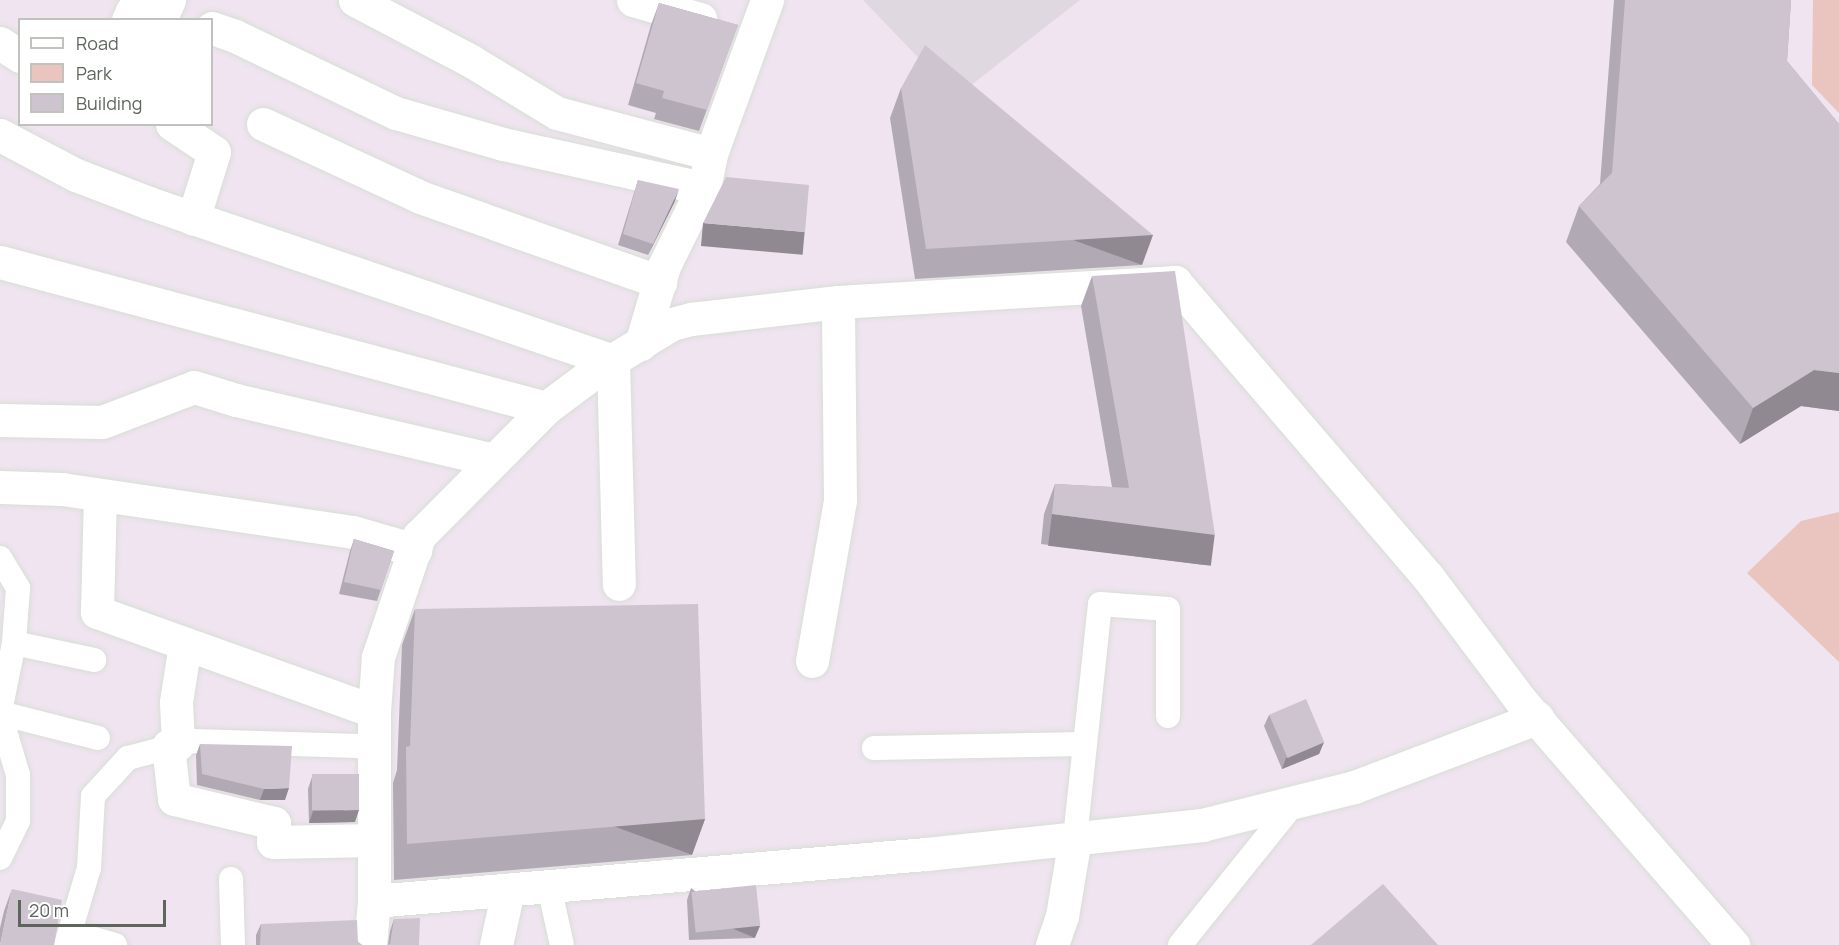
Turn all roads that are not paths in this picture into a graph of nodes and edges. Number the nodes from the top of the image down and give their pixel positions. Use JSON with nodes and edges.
{"nodes":[{"id":1,"x":355,"y":0,"type":"edge"},
{"id":2,"x":633,"y":0,"type":"edge"},
{"id":3,"x":767,"y":0,"type":"edge"},
{"id":4,"x":213,"y":28,"type":"edge"},
{"id":5,"x":753,"y":34,"type":"junction"},
{"id":6,"x":0,"y":43,"type":"edge"},
{"id":7,"x":18,"y":55,"type":"edge"},
{"id":8,"x":263,"y":124,"type":"dead end"},
{"id":9,"x":175,"y":126,"type":"edge"},
{"id":10,"x":13,"y":138,"type":"edge"},
{"id":11,"x":711,"y":154,"type":"junction"},
{"id":12,"x":703,"y":188,"type":"junction"},
{"id":13,"x":193,"y":219,"type":"junction"},
{"id":14,"x":0,"y":262,"type":"edge"},
{"id":15,"x":660,"y":282,"type":"junction"},
{"id":16,"x":838,"y":302,"type":"junction"},
{"id":17,"x":641,"y":344,"type":"junction"},
{"id":18,"x":614,"y":361,"type":"junction"},
{"id":19,"x":546,"y":408,"type":"junction"},
{"id":20,"x":0,"y":420,"type":"edge"},
{"id":21,"x":494,"y":460,"type":"junction"},
{"id":22,"x":0,"y":487,"type":"edge"},
{"id":23,"x":100,"y":496,"type":"junction"},
{"id":24,"x":415,"y":550,"type":"junction"},
{"id":25,"x":0,"y":558,"type":"edge"},
{"id":26,"x":619,"y":584,"type":"dead end"},
{"id":27,"x":14,"y":643,"type":"junction"},
{"id":28,"x":185,"y":644,"type":"junction"},
{"id":29,"x":94,"y":660,"type":"dead end"},
{"id":30,"x":812,"y":661,"type":"dead end"},
{"id":31,"x":374,"y":711,"type":"junction"},
{"id":32,"x":0,"y":712,"type":"edge"},
{"id":33,"x":1168,"y":716,"type":"dead end"},
{"id":34,"x":1537,"y":718,"type":"junction"},
{"id":35,"x":98,"y":738,"type":"dead end"},
{"id":36,"x":1084,"y":744,"type":"junction"},
{"id":37,"x":173,"y":745,"type":"junction"},
{"id":38,"x":874,"y":748,"type":"dead end"},
{"id":39,"x":374,"y":752,"type":"junction"},
{"id":40,"x":1295,"y":802,"type":"junction"},
{"id":41,"x":1075,"y":838,"type":"junction"},
{"id":42,"x":374,"y":840,"type":"junction"},
{"id":43,"x":0,"y":858,"type":"edge"},
{"id":44,"x":231,"y":879,"type":"dead end"},
{"id":45,"x":549,"y":886,"type":"junction"},
{"id":46,"x":508,"y":890,"type":"junction"},
{"id":47,"x":374,"y":901,"type":"junction"},
{"id":48,"x":68,"y":939,"type":"edge"},
{"id":49,"x":116,"y":945,"type":"edge"},
{"id":50,"x":234,"y":945,"type":"edge"},
{"id":51,"x":370,"y":945,"type":"edge"},
{"id":52,"x":496,"y":945,"type":"edge"},
{"id":53,"x":562,"y":945,"type":"edge"},
{"id":54,"x":1052,"y":945,"type":"edge"},
{"id":55,"x":1180,"y":945,"type":"edge"},
{"id":56,"x":1734,"y":945,"type":"edge"}],
"edges":[{"from":1,"to":11,"type":"street"},
{"from":2,"to":5,"type":"street"},
{"from":3,"to":5,"type":"street"},
{"from":4,"to":12,"type":"street"},
{"from":5,"to":11,"type":"street"},
{"from":6,"to":7,"type":"street"},
{"from":8,"to":15,"type":"street"},
{"from":9,"to":13,"type":"street"},
{"from":10,"to":13,"type":"street"},
{"from":11,"to":12,"type":"street"},
{"from":12,"to":15,"type":"street"},
{"from":13,"to":18,"type":"street"},
{"from":14,"to":19,"type":"street"},
{"from":15,"to":17,"type":"street"},
{"from":16,"to":17,"type":"street"},
{"from":16,"to":30,"type":"street"},
{"from":16,"to":34,"type":"street"},
{"from":17,"to":18,"type":"street"},
{"from":18,"to":19,"type":"street"},
{"from":18,"to":26,"type":"street"},
{"from":19,"to":21,"type":"street"},
{"from":20,"to":21,"type":"street"},
{"from":21,"to":24,"type":"street"},
{"from":22,"to":23,"type":"street"},
{"from":23,"to":24,"type":"street"},
{"from":23,"to":28,"type":"street"},
{"from":24,"to":31,"type":"street"},
{"from":25,"to":27,"type":"lane"},
{"from":27,"to":29,"type":"lane"},
{"from":27,"to":32,"type":"lane"},
{"from":28,"to":31,"type":"street"},
{"from":28,"to":37,"type":"street"},
{"from":31,"to":39,"type":"street"},
{"from":32,"to":35,"type":"lane"},
{"from":32,"to":43,"type":"lane"},
{"from":33,"to":36,"type":"lane"},
{"from":34,"to":40,"type":"street"},
{"from":34,"to":56,"type":"street"},
{"from":36,"to":38,"type":"lane"},
{"from":36,"to":41,"type":"lane"},
{"from":37,"to":39,"type":"lane"},
{"from":37,"to":42,"type":"street"},
{"from":37,"to":48,"type":"lane"},
{"from":39,"to":42,"type":"street"},
{"from":40,"to":41,"type":"street"},
{"from":40,"to":55,"type":"lane"},
{"from":41,"to":45,"type":"street"},
{"from":41,"to":54,"type":"street"},
{"from":42,"to":47,"type":"street"},
{"from":44,"to":50,"type":"lane"},
{"from":45,"to":46,"type":"street"},
{"from":45,"to":53,"type":"lane"},
{"from":46,"to":47,"type":"street"},
{"from":46,"to":52,"type":"street"},
{"from":47,"to":51,"type":"street"},
{"from":48,"to":49,"type":"lane"}]}
